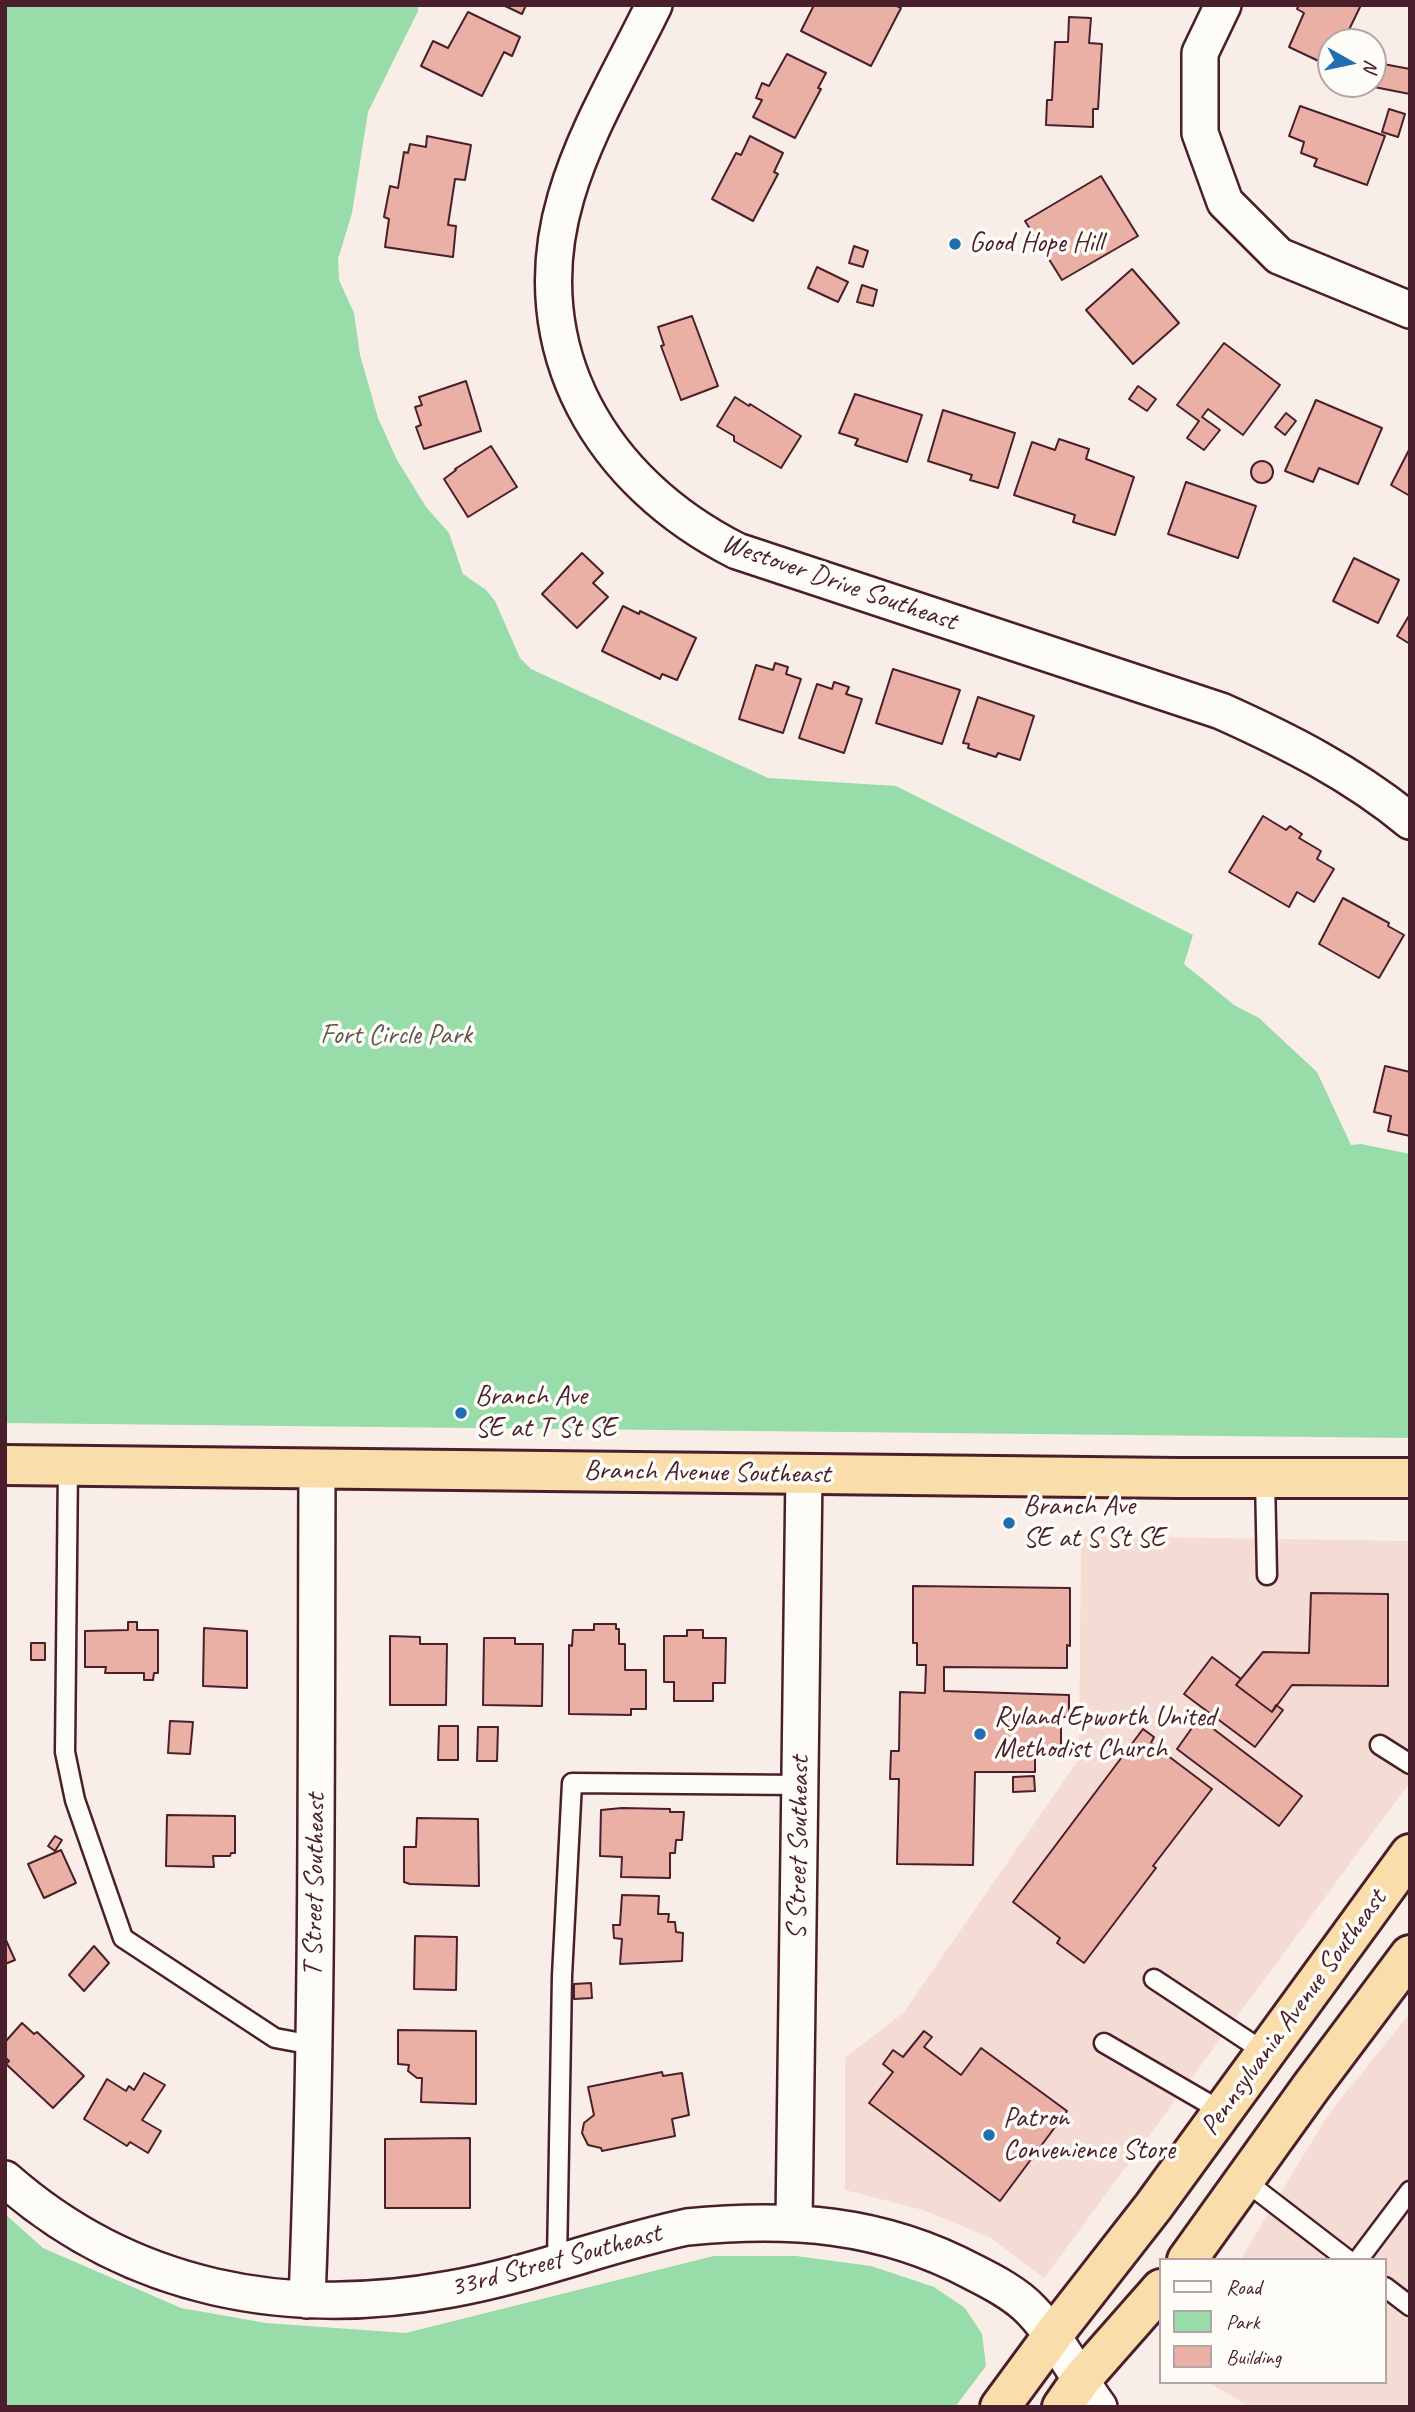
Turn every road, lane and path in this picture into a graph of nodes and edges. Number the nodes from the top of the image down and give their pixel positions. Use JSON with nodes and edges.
{"nodes":[{"id":1,"x":654,"y":5,"type":"edge"},
{"id":2,"x":1223,"y":5,"type":"edge"},
{"id":3,"x":1410,"y":310,"type":"edge"},
{"id":4,"x":1410,"y":821,"type":"edge"},
{"id":5,"x":5,"y":1465,"type":"edge"},
{"id":6,"x":68,"y":1465,"type":"junction"},
{"id":7,"x":317,"y":1469,"type":"junction"},
{"id":8,"x":804,"y":1474,"type":"junction"},
{"id":9,"x":1265,"y":1478,"type":"junction"},
{"id":10,"x":1410,"y":1478,"type":"edge"},
{"id":11,"x":1267,"y":1575,"type":"dead end"},
{"id":12,"x":1380,"y":1745,"type":"dead end"},
{"id":13,"x":1410,"y":1764,"type":"edge"},
{"id":14,"x":800,"y":1785,"type":"junction"},
{"id":15,"x":1410,"y":1854,"type":"edge"},
{"id":16,"x":1410,"y":1955,"type":"edge"},
{"id":17,"x":1154,"y":1979,"type":"dead end"},
{"id":18,"x":1104,"y":2043,"type":"dead end"},
{"id":19,"x":313,"y":2045,"type":"junction"},
{"id":20,"x":1266,"y":2053,"type":"junction"},
{"id":21,"x":1223,"y":2112,"type":"junction"},
{"id":22,"x":5,"y":2179,"type":"edge"},
{"id":23,"x":1244,"y":2180,"type":"junction"},
{"id":24,"x":1410,"y":2191,"type":"edge"},
{"id":25,"x":794,"y":2222,"type":"junction"},
{"id":26,"x":1188,"y":2258,"type":"edge"},
{"id":27,"x":1345,"y":2258,"type":"edge"},
{"id":28,"x":1360,"y":2258,"type":"edge"},
{"id":29,"x":557,"y":2262,"type":"junction"},
{"id":30,"x":1387,"y":2289,"type":"edge"},
{"id":31,"x":1160,"y":2290,"type":"edge"},
{"id":32,"x":307,"y":2300,"type":"junction"},
{"id":33,"x":1410,"y":2306,"type":"edge"},
{"id":34,"x":1053,"y":2334,"type":"junction"},
{"id":35,"x":1080,"y":2398,"type":"edge"},
{"id":36,"x":1000,"y":2407,"type":"edge"}],
"edges":[{"from":1,"to":4,"type":"street","name":"Westover Drive Southeast"},
{"from":2,"to":3,"type":"street"},
{"from":5,"to":6,"type":"highway","name":"Branch Avenue Southeast"},
{"from":6,"to":7,"type":"highway","name":"Branch Avenue Southeast"},
{"from":6,"to":19,"type":"lane"},
{"from":7,"to":8,"type":"highway","name":"Branch Avenue Southeast"},
{"from":7,"to":19,"type":"street","name":"T Street Southeast"},
{"from":8,"to":9,"type":"highway","name":"Branch Avenue Southeast"},
{"from":8,"to":14,"type":"street","name":"S Street Southeast"},
{"from":9,"to":10,"type":"highway","name":"Branch Avenue Southeast"},
{"from":9,"to":11,"type":"lane"},
{"from":12,"to":13,"type":"lane"},
{"from":14,"to":25,"type":"street","name":"S Street Southeast"},
{"from":14,"to":29,"type":"lane"},
{"from":15,"to":20,"type":"highway","name":"Pennsylvania Avenue Southeast"},
{"from":16,"to":23,"type":"highway","name":"Pennsylvania Avenue Southeast"},
{"from":17,"to":20,"type":"lane"},
{"from":18,"to":21,"type":"lane"},
{"from":19,"to":32,"type":"street","name":"T Street Southeast"},
{"from":20,"to":21,"type":"highway","name":"Pennsylvania Avenue Southeast"},
{"from":21,"to":34,"type":"highway","name":"Pennsylvania Avenue Southeast"},
{"from":22,"to":32,"type":"street","name":"33rd Street Southeast"},
{"from":23,"to":26,"type":"highway","name":"Pennsylvania Avenue Southeast"},
{"from":23,"to":27,"type":"lane"},
{"from":24,"to":28,"type":"lane"},
{"from":25,"to":29,"type":"street","name":"33rd Street Southeast"},
{"from":25,"to":34,"type":"street","name":"33rd Street Southeast"},
{"from":29,"to":32,"type":"street","name":"33rd Street Southeast"},
{"from":30,"to":33,"type":"lane"},
{"from":31,"to":35,"type":"highway"},
{"from":34,"to":35,"type":"street","name":"33rd Street Southeast"},
{"from":34,"to":36,"type":"highway","name":"Pennsylvania Avenue Southeast"}]}
